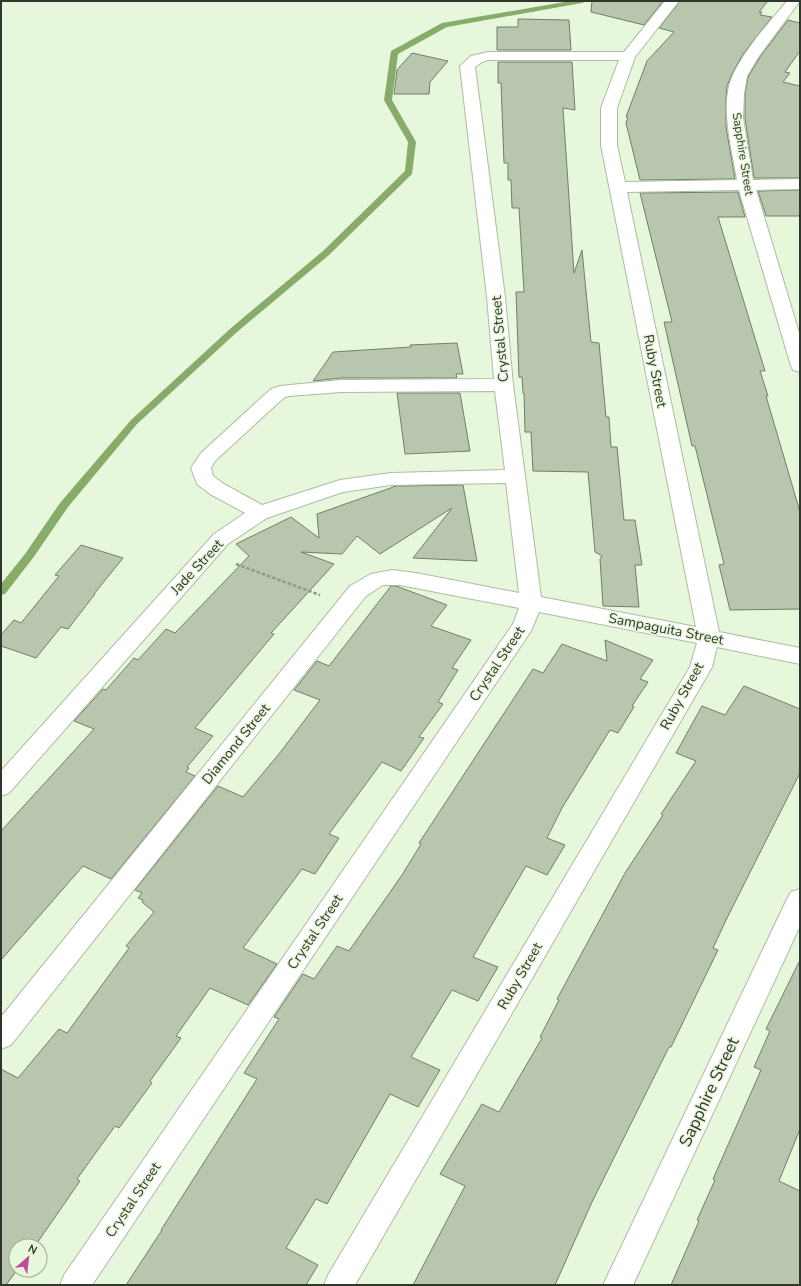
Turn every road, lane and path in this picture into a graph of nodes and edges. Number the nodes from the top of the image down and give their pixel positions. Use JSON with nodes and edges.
{"nodes":[{"id":1,"x":672,"y":1,"type":"edge"},
{"id":2,"x":794,"y":1,"type":"edge"},
{"id":3,"x":628,"y":56,"type":"junction"},
{"id":4,"x":800,"y":184,"type":"edge"},
{"id":5,"x":746,"y":185,"type":"junction"},
{"id":6,"x":618,"y":187,"type":"junction"},
{"id":7,"x":800,"y":366,"type":"edge"},
{"id":8,"x":504,"y":385,"type":"junction"},
{"id":9,"x":514,"y":476,"type":"junction"},
{"id":10,"x":260,"y":512,"type":"junction"},
{"id":11,"x":207,"y":554,"type":"junction"},
{"id":12,"x":531,"y":604,"type":"junction"},
{"id":13,"x":348,"y":605,"type":"junction"},
{"id":14,"x":709,"y":637,"type":"junction"},
{"id":15,"x":800,"y":656,"type":"edge"},
{"id":16,"x":1,"y":787,"type":"edge"},
{"id":17,"x":800,"y":899,"type":"edge"},
{"id":18,"x":1,"y":1037,"type":"edge"},
{"id":19,"x":75,"y":1285,"type":"edge"},
{"id":20,"x":339,"y":1285,"type":"edge"},
{"id":21,"x":618,"y":1285,"type":"edge"}],
"edges":[{"from":1,"to":3,"type":"street","name":"Ruby Street"},
{"from":2,"to":5,"type":"street","name":"Sapphire Street"},
{"from":3,"to":6,"type":"street","name":"Ruby Street"},
{"from":3,"to":8,"type":"street","name":"Crystal Street"},
{"from":4,"to":5,"type":"street"},
{"from":5,"to":6,"type":"street"},
{"from":5,"to":7,"type":"street","name":"Sapphire Street"},
{"from":6,"to":14,"type":"street","name":"Ruby Street"},
{"from":8,"to":9,"type":"street","name":"Crystal Street"},
{"from":8,"to":10,"type":"street"},
{"from":9,"to":10,"type":"street","name":"Jade Street"},
{"from":9,"to":12,"type":"street","name":"Crystal Street"},
{"from":10,"to":11,"type":"street","name":"Jade Street"},
{"from":11,"to":13,"type":"path"},
{"from":11,"to":16,"type":"street","name":"Jade Street"},
{"from":12,"to":13,"type":"street","name":"Diamond Street"},
{"from":12,"to":14,"type":"street","name":"Sampaguita Street"},
{"from":12,"to":19,"type":"street","name":"Crystal Street"},
{"from":13,"to":18,"type":"street","name":"Diamond Street"},
{"from":14,"to":15,"type":"street","name":"Sampaguita Street"},
{"from":14,"to":20,"type":"street","name":"Ruby Street"},
{"from":17,"to":21,"type":"street","name":"Sapphire Street"}]}
